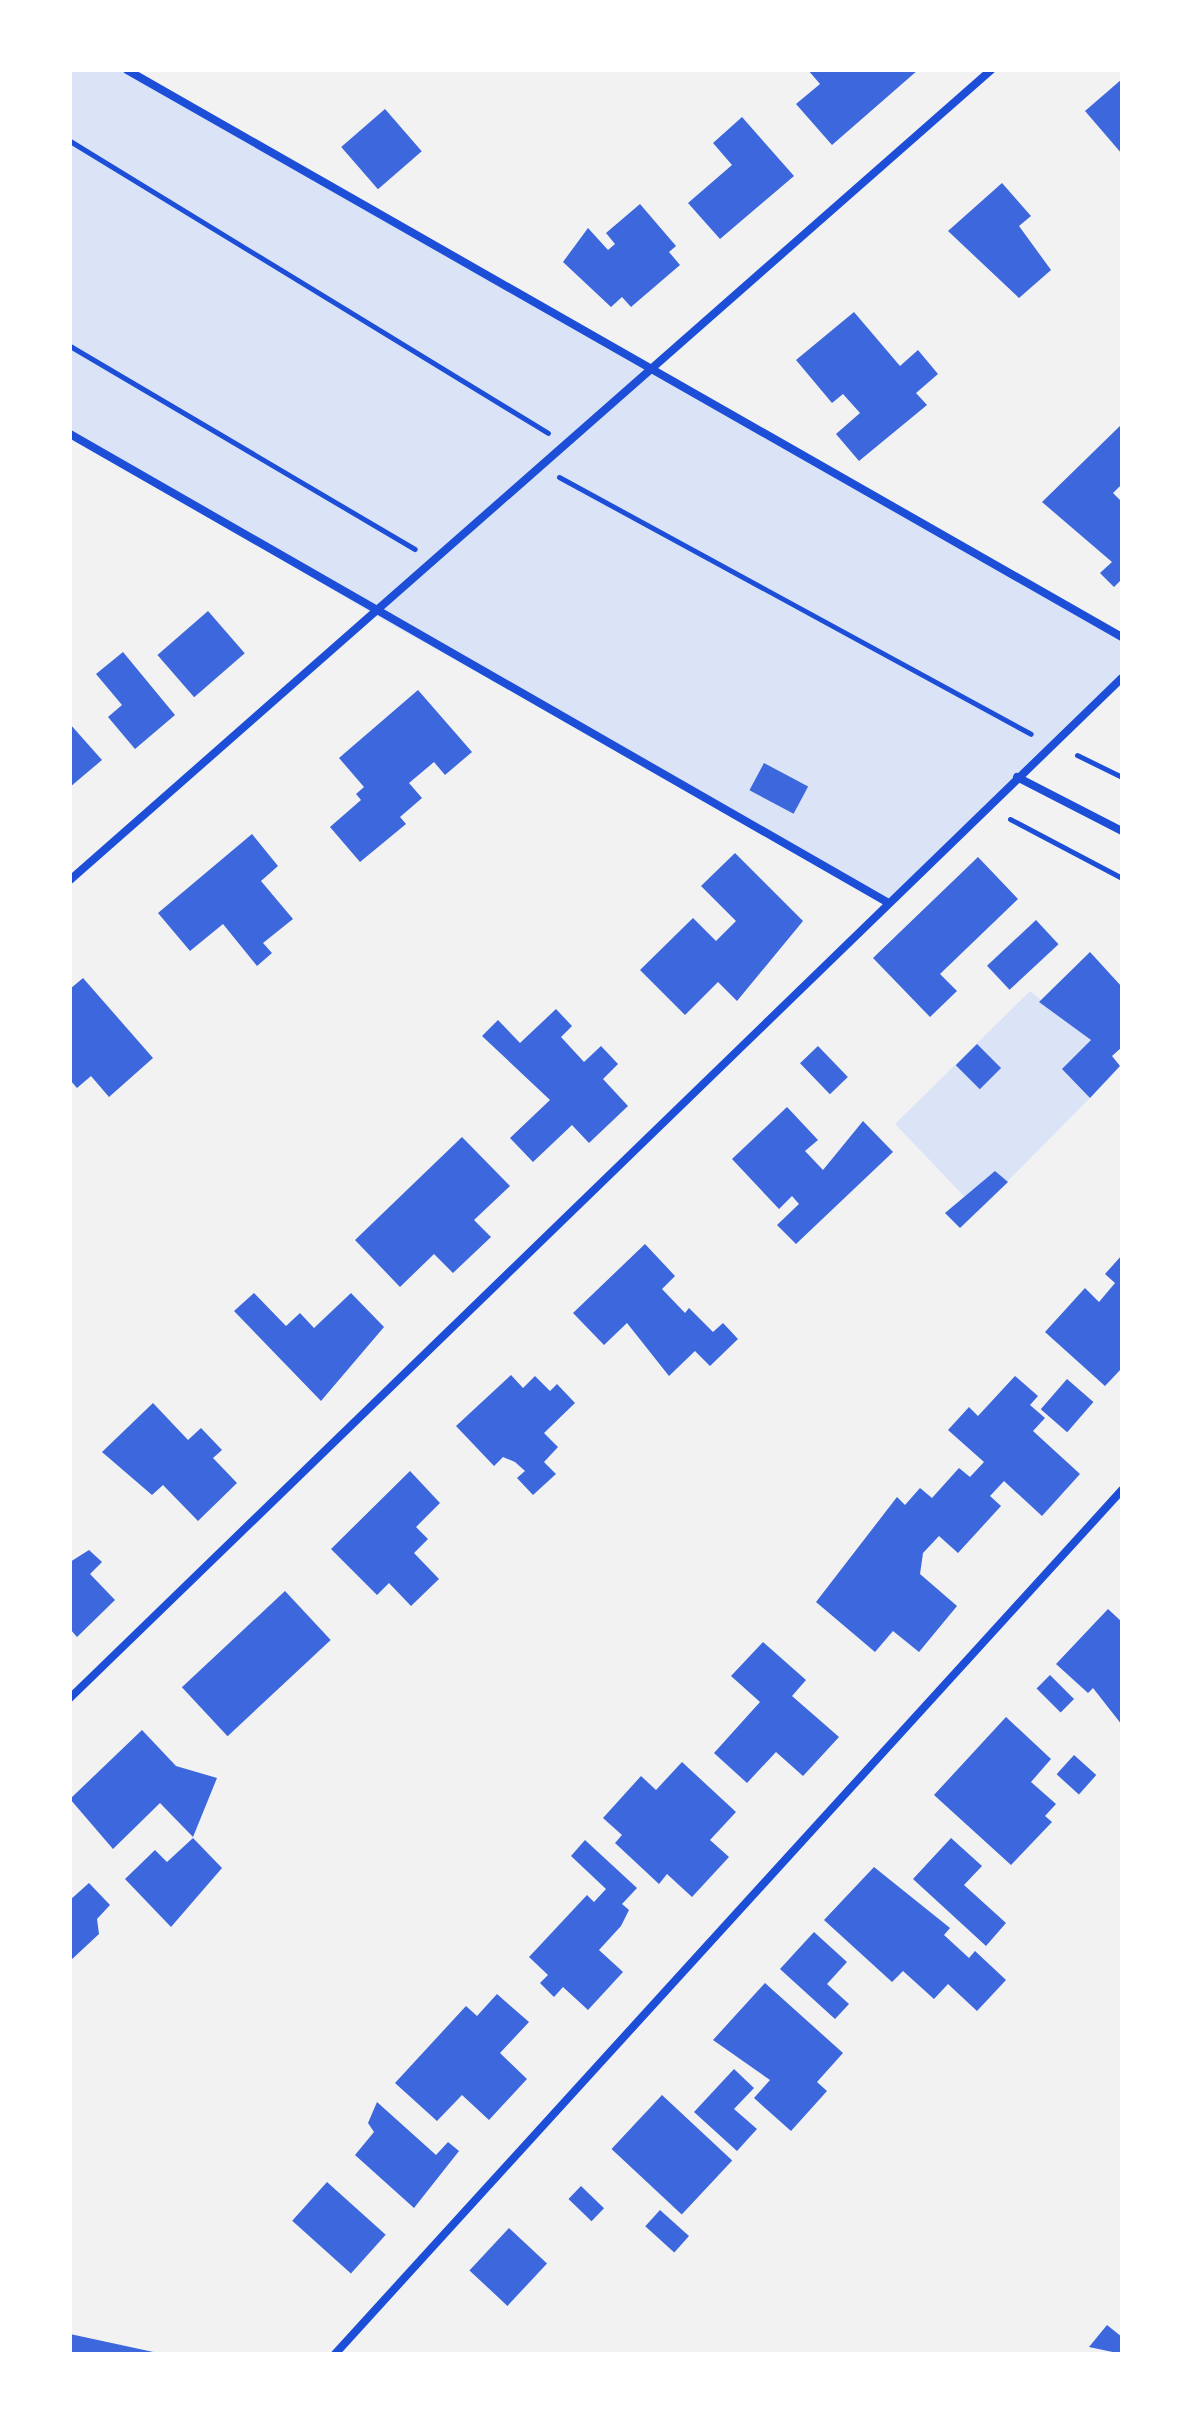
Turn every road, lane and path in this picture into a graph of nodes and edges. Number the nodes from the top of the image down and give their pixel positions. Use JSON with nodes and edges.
{"nodes":[{"id":1,"x":127,"y":70,"type":"edge"},
{"id":2,"x":991,"y":70,"type":"edge"},
{"id":3,"x":70,"y":141,"type":"edge"},
{"id":4,"x":70,"y":346,"type":"edge"},
{"id":5,"x":644,"y":368,"type":"junction"},
{"id":6,"x":70,"y":434,"type":"edge"},
{"id":7,"x":566,"y":444,"type":"junction"},
{"id":8,"x":540,"y":467,"type":"junction"},
{"id":9,"x":436,"y":561,"type":"junction"},
{"id":10,"x":375,"y":615,"type":"junction"},
{"id":11,"x":1122,"y":637,"type":"edge"},
{"id":12,"x":1122,"y":678,"type":"edge"},
{"id":13,"x":1050,"y":745,"type":"junction"},
{"id":14,"x":1017,"y":777,"type":"junction"},
{"id":15,"x":1122,"y":777,"type":"edge"},
{"id":16,"x":987,"y":807,"type":"junction"},
{"id":17,"x":1122,"y":831,"type":"edge"},
{"id":18,"x":1122,"y":878,"type":"edge"},
{"id":19,"x":70,"y":880,"type":"edge"},
{"id":20,"x":887,"y":902,"type":"junction"},
{"id":21,"x":1122,"y":1490,"type":"edge"},
{"id":22,"x":70,"y":1698,"type":"edge"},
{"id":23,"x":335,"y":2354,"type":"edge"}],
"edges":[{"from":1,"to":5,"type":"street"},
{"from":2,"to":5,"type":"street"},
{"from":3,"to":7,"type":"path"},
{"from":4,"to":9,"type":"path"},
{"from":5,"to":7,"type":"street"},
{"from":5,"to":11,"type":"street"},
{"from":6,"to":10,"type":"street"},
{"from":7,"to":8,"type":"street"},
{"from":8,"to":9,"type":"street"},
{"from":8,"to":13,"type":"path"},
{"from":9,"to":10,"type":"street"},
{"from":10,"to":19,"type":"street"},
{"from":10,"to":20,"type":"street"},
{"from":12,"to":13,"type":"street"},
{"from":13,"to":14,"type":"street"},
{"from":13,"to":15,"type":"path"},
{"from":14,"to":16,"type":"street"},
{"from":14,"to":17,"type":"street"},
{"from":16,"to":18,"type":"path"},
{"from":16,"to":20,"type":"street"},
{"from":20,"to":22,"type":"street"},
{"from":21,"to":23,"type":"street"}]}
